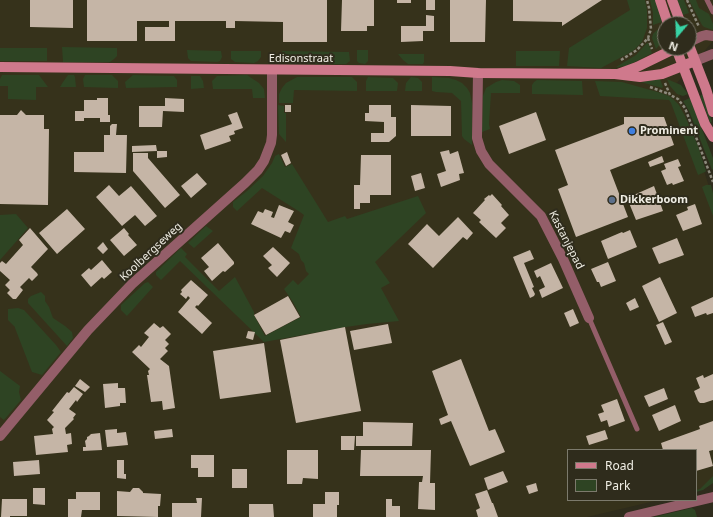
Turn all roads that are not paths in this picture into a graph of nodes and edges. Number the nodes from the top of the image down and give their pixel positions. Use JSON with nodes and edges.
{"nodes":[{"id":1,"x":660,"y":0,"type":"edge"},
{"id":2,"x":672,"y":0,"type":"edge"},
{"id":3,"x":707,"y":0,"type":"edge"},
{"id":4,"x":713,"y":12,"type":"edge"},
{"id":5,"x":665,"y":16,"type":"edge"},
{"id":6,"x":678,"y":16,"type":"edge"},
{"id":7,"x":713,"y":36,"type":"edge"},
{"id":8,"x":697,"y":39,"type":"edge"},
{"id":9,"x":713,"y":54,"type":"edge"},
{"id":10,"x":659,"y":56,"type":"edge"},
{"id":11,"x":679,"y":56,"type":"edge"},
{"id":12,"x":693,"y":56,"type":"edge"},
{"id":13,"x":695,"y":61,"type":"junction"},
{"id":14,"x":683,"y":66,"type":"junction"},
{"id":15,"x":0,"y":67,"type":"edge"},
{"id":16,"x":272,"y":70,"type":"junction"},
{"id":17,"x":478,"y":73,"type":"junction"},
{"id":18,"x":615,"y":74,"type":"junction"},
{"id":19,"x":713,"y":112,"type":"edge"},
{"id":20,"x":713,"y":137,"type":"edge"},
{"id":21,"x":589,"y":318,"type":"joint"},
{"id":22,"x":637,"y":429,"type":"dead end"},
{"id":23,"x":0,"y":436,"type":"edge"},
{"id":24,"x":713,"y":497,"type":"edge"},
{"id":25,"x":696,"y":501,"type":"edge"},
{"id":26,"x":697,"y":501,"type":"edge"},
{"id":27,"x":629,"y":517,"type":"edge"}],
"edges":[{"from":1,"to":5,"type":"street"},
{"from":2,"to":6,"type":"street"},
{"from":3,"to":4,"type":"lane"},
{"from":7,"to":8,"type":"street"},
{"from":9,"to":13,"type":"street"},
{"from":10,"to":18,"type":"street","name":"Edisonstraat"},
{"from":11,"to":14,"type":"street"},
{"from":12,"to":13,"type":"street"},
{"from":13,"to":14,"type":"street","name":"Edisonstraat"},
{"from":13,"to":19,"type":"street"},
{"from":14,"to":18,"type":"street","name":"Edisonstraat"},
{"from":14,"to":20,"type":"street"},
{"from":15,"to":16,"type":"street","name":"Edisonstraat"},
{"from":16,"to":17,"type":"street","name":"Edisonstraat"},
{"from":16,"to":23,"type":"street","name":"Koolbergseweg"},
{"from":17,"to":18,"type":"street","name":"Edisonstraat"},
{"from":17,"to":21,"type":"street","name":"Kastanjepad"},
{"from":21,"to":22,"type":"lane","name":"Kastanjepad"},
{"from":24,"to":26,"type":"street"},
{"from":25,"to":27,"type":"street"}]}
